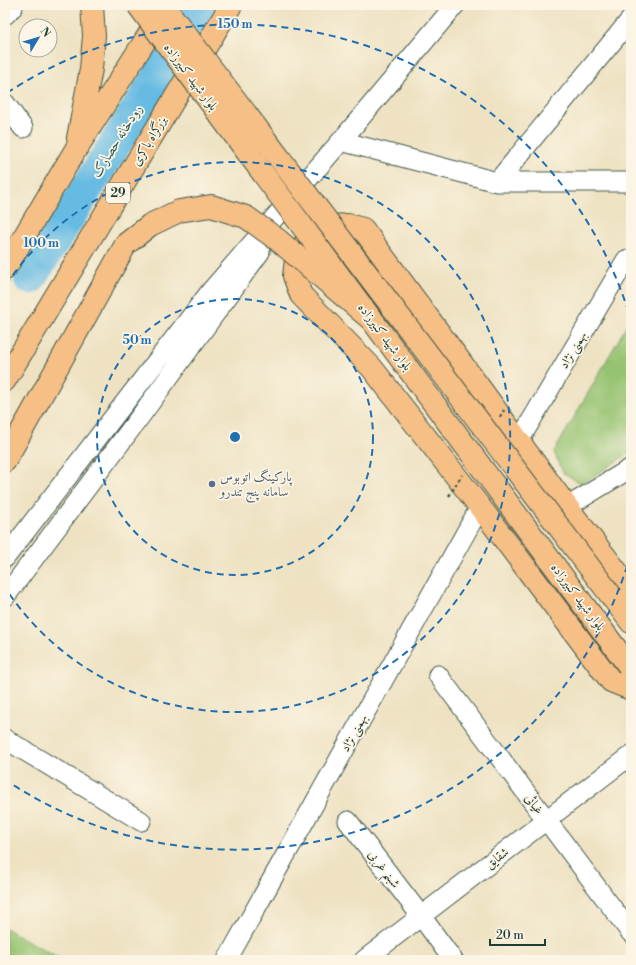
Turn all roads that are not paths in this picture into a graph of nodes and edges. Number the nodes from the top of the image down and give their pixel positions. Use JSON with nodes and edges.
{"nodes":[{"id":1,"x":92,"y":5,"type":"edge"},
{"id":2,"x":138,"y":5,"type":"edge"},
{"id":3,"x":163,"y":5,"type":"edge"},
{"id":4,"x":168,"y":5,"type":"edge"},
{"id":5,"x":231,"y":5,"type":"edge"},
{"id":6,"x":455,"y":5,"type":"edge"},
{"id":7,"x":631,"y":19,"type":"edge"},
{"id":8,"x":5,"y":103,"type":"edge"},
{"id":9,"x":23,"y":128,"type":"dead end"},
{"id":10,"x":341,"y":141,"type":"junction"},
{"id":11,"x":76,"y":149,"type":"junction"},
{"id":12,"x":310,"y":176,"type":"junction"},
{"id":13,"x":497,"y":182,"type":"junction"},
{"id":14,"x":631,"y":182,"type":"edge"},
{"id":15,"x":626,"y":260,"type":"dead end"},
{"id":16,"x":5,"y":268,"type":"edge"},
{"id":17,"x":374,"y":322,"type":"junction"},
{"id":18,"x":5,"y":380,"type":"edge"},
{"id":19,"x":519,"y":441,"type":"junction"},
{"id":20,"x":5,"y":461,"type":"edge"},
{"id":21,"x":631,"y":468,"type":"edge"},
{"id":22,"x":480,"y":506,"type":"junction"},
{"id":23,"x":567,"y":507,"type":"junction"},
{"id":24,"x":5,"y":558,"type":"edge"},
{"id":25,"x":621,"y":594,"type":"edge"},
{"id":26,"x":5,"y":597,"type":"edge"},
{"id":27,"x":631,"y":622,"type":"edge"},
{"id":28,"x":631,"y":669,"type":"edge"},
{"id":29,"x":438,"y":675,"type":"dead end"},
{"id":30,"x":631,"y":689,"type":"edge"},
{"id":31,"x":5,"y":739,"type":"edge"},
{"id":32,"x":631,"y":755,"type":"edge"},
{"id":33,"x":546,"y":820,"type":"junction"},
{"id":34,"x":140,"y":821,"type":"dead end"},
{"id":35,"x":348,"y":821,"type":"dead end"},
{"id":36,"x":421,"y":916,"type":"junction"},
{"id":37,"x":631,"y":933,"type":"edge"},
{"id":38,"x":227,"y":960,"type":"edge"},
{"id":39,"x":364,"y":960,"type":"edge"},
{"id":40,"x":453,"y":960,"type":"edge"}],
"edges":[{"from":1,"to":11,"type":"main road"},
{"from":2,"to":17,"type":"main road","name":"بلوار شهید کبیرزاده","bridge":true},
{"from":3,"to":25,"type":"main road","name":"بلوار شهید کبیرزاده","bridge":true},
{"from":4,"to":11,"type":"main road"},
{"from":5,"to":18,"type":"main road","name":"بزرگراه باکری","number":"29"},
{"from":6,"to":10,"type":"street"},
{"from":7,"to":13,"type":"street"},
{"from":8,"to":9,"type":"street"},
{"from":10,"to":12,"type":"street"},
{"from":10,"to":13,"type":"street"},
{"from":11,"to":16,"type":"main road"},
{"from":12,"to":24,"type":"street"},
{"from":12,"to":26,"type":"street"},
{"from":13,"to":14,"type":"street"},
{"from":15,"to":19,"type":"street","name":"بهمنی نژاد"},
{"from":17,"to":20,"type":"main road","bridge":true},
{"from":17,"to":28,"type":"main road","name":"بلوار شهید کبیرزاده","bridge":true},
{"from":19,"to":22,"type":"main road","name":"بلوار شهید کبیرزاده"},
{"from":19,"to":23,"type":"main road","name":"بلوار شهید کبیرزاده"},
{"from":21,"to":23,"type":"street"},
{"from":22,"to":30,"type":"main road","name":"بلوار شهید کبیرزاده"},
{"from":22,"to":38,"type":"street","name":"بهمنی نژاد"},
{"from":23,"to":25,"type":"main road","name":"بلوار شهید کبیرزاده"},
{"from":25,"to":27,"type":"main road","name":"بلوار شهید کبیرزاده"},
{"from":29,"to":33,"type":"street","name":"غیاثی"},
{"from":31,"to":34,"type":"street"},
{"from":32,"to":33,"type":"street","name":"شقایق"},
{"from":33,"to":36,"type":"street","name":"شقایق"},
{"from":33,"to":37,"type":"street","name":"غیاثی"},
{"from":35,"to":36,"type":"street","name":"شبنم غربی"},
{"from":36,"to":39,"type":"street","name":"شقایق"},
{"from":36,"to":40,"type":"street","name":"شبنم غربی"}]}
